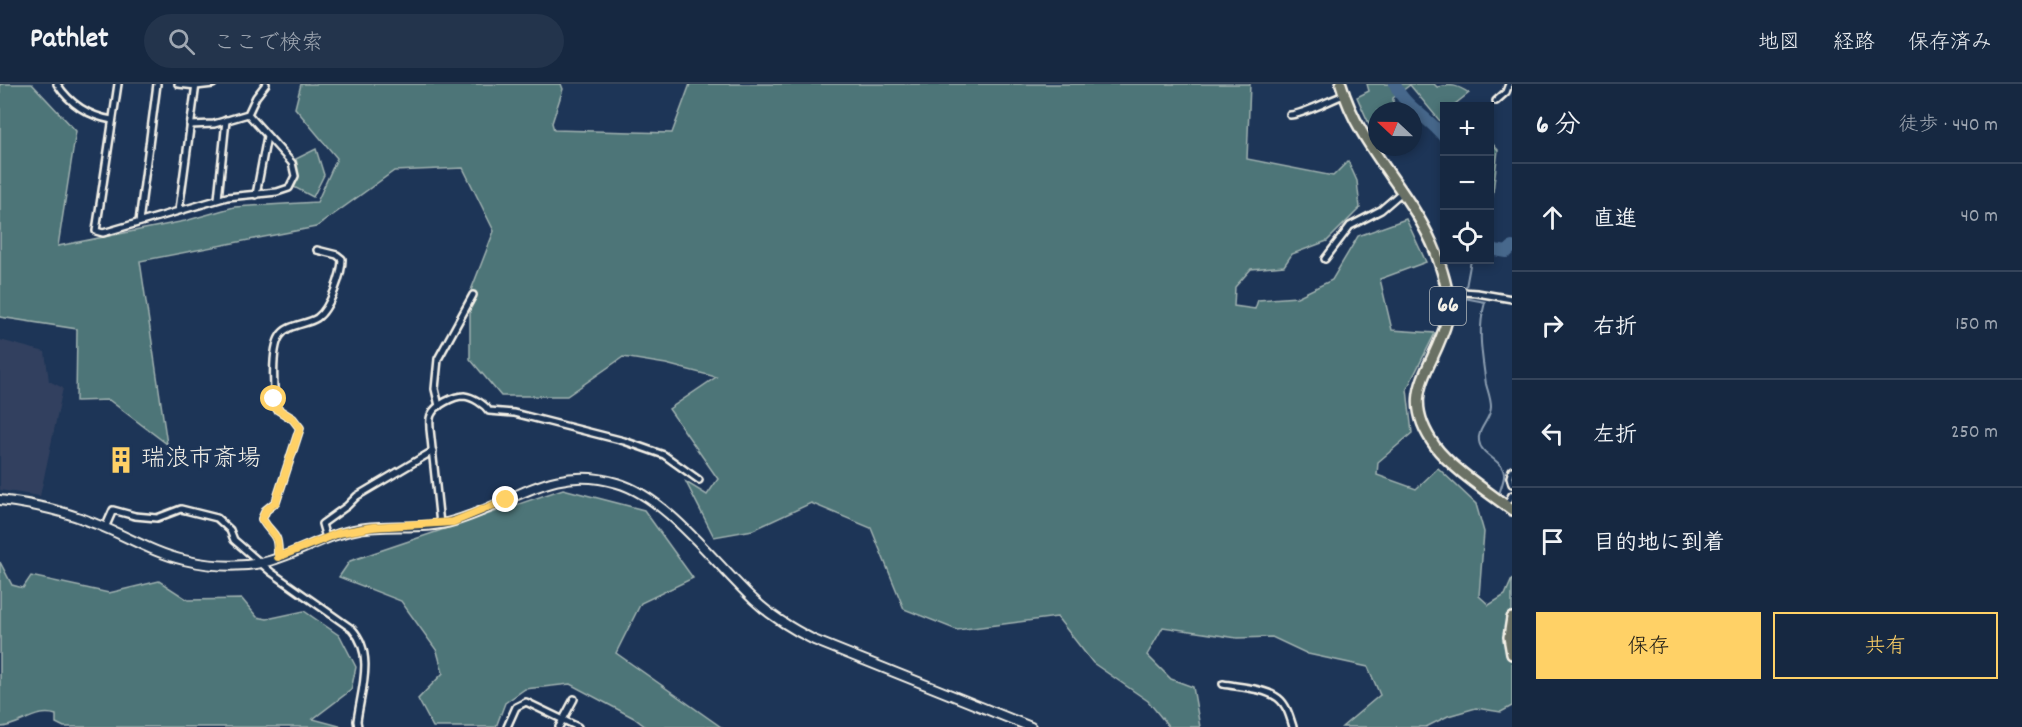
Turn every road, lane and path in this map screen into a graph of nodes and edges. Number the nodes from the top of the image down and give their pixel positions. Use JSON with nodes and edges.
{"nodes":[{"id":1,"x":57,"y":84,"type":"edge"},
{"id":2,"x":118,"y":84,"type":"edge"},
{"id":3,"x":158,"y":84,"type":"edge"},
{"id":4,"x":178,"y":84,"type":"edge"},
{"id":5,"x":213,"y":84,"type":"edge"},
{"id":6,"x":266,"y":84,"type":"edge"},
{"id":7,"x":1341,"y":84,"type":"edge"},
{"id":8,"x":1509,"y":84,"type":"edge"},
{"id":9,"x":196,"y":85,"type":"edge"},
{"id":10,"x":1344,"y":95,"type":"junction"},
{"id":11,"x":1496,"y":101,"type":"dead end"},
{"id":12,"x":248,"y":114,"type":"junction"},
{"id":13,"x":1290,"y":116,"type":"dead end"},
{"id":14,"x":112,"y":120,"type":"junction"},
{"id":15,"x":226,"y":120,"type":"junction"},
{"id":16,"x":190,"y":125,"type":"junction"},
{"id":17,"x":267,"y":136,"type":"junction"},
{"id":18,"x":1403,"y":191,"type":"junction"},
{"id":19,"x":256,"y":195,"type":"junction"},
{"id":20,"x":218,"y":199,"type":"junction"},
{"id":21,"x":179,"y":210,"type":"junction"},
{"id":22,"x":139,"y":222,"type":"junction"},
{"id":23,"x":317,"y":250,"type":"dead end"},
{"id":24,"x":1325,"y":259,"type":"dead end"},
{"id":25,"x":1447,"y":291,"type":"junction"},
{"id":26,"x":473,"y":296,"type":"dead end"},
{"id":27,"x":1512,"y":298,"type":"edge"},
{"id":28,"x":439,"y":406,"type":"junction"},
{"id":29,"x":433,"y":452,"type":"junction"},
{"id":30,"x":1512,"y":470,"type":"edge"},
{"id":31,"x":699,"y":480,"type":"dead end"},
{"id":32,"x":1512,"y":484,"type":"edge"},
{"id":33,"x":1512,"y":495,"type":"edge"},
{"id":34,"x":0,"y":500,"type":"edge"},
{"id":35,"x":1509,"y":508,"type":"edge"},
{"id":36,"x":440,"y":524,"type":"junction"},
{"id":37,"x":105,"y":528,"type":"junction"},
{"id":38,"x":326,"y":538,"type":"junction"},
{"id":39,"x":278,"y":557,"type":"junction"},
{"id":40,"x":261,"y":563,"type":"junction"},
{"id":41,"x":1512,"y":618,"type":"edge"},
{"id":42,"x":1512,"y":654,"type":"edge"},
{"id":43,"x":1223,"y":684,"type":"dead end"},
{"id":44,"x":574,"y":699,"type":"dead end"},
{"id":45,"x":562,"y":719,"type":"junction"},
{"id":46,"x":358,"y":727,"type":"edge"},
{"id":47,"x":507,"y":727,"type":"edge"},
{"id":48,"x":559,"y":727,"type":"edge"},
{"id":49,"x":578,"y":727,"type":"edge"},
{"id":50,"x":1031,"y":727,"type":"edge"},
{"id":51,"x":1293,"y":727,"type":"edge"}],
"edges":[{"from":1,"to":14,"type":"street"},
{"from":2,"to":14,"type":"street"},
{"from":3,"to":22,"type":"street"},
{"from":4,"to":9,"type":"street"},
{"from":5,"to":9,"type":"street"},
{"from":6,"to":12,"type":"street"},
{"from":7,"to":10,"type":"main road","number":"66"},
{"from":8,"to":11,"type":"street"},
{"from":9,"to":16,"type":"street"},
{"from":10,"to":13,"type":"street"},
{"from":10,"to":18,"type":"main road","number":"66"},
{"from":12,"to":15,"type":"street"},
{"from":12,"to":17,"type":"street"},
{"from":14,"to":22,"type":"street"},
{"from":15,"to":16,"type":"street"},
{"from":15,"to":20,"type":"street"},
{"from":16,"to":21,"type":"street"},
{"from":17,"to":19,"type":"street"},
{"from":17,"to":19,"type":"street"},
{"from":18,"to":24,"type":"street"},
{"from":18,"to":25,"type":"main road","number":"66"},
{"from":19,"to":20,"type":"street"},
{"from":20,"to":21,"type":"street"},
{"from":21,"to":22,"type":"street"},
{"from":23,"to":39,"type":"street"},
{"from":25,"to":27,"type":"street"},
{"from":25,"to":35,"type":"main road","number":"66"},
{"from":26,"to":28,"type":"street"},
{"from":28,"to":29,"type":"street"},
{"from":28,"to":31,"type":"street"},
{"from":29,"to":36,"type":"street"},
{"from":29,"to":38,"type":"street"},
{"from":30,"to":32,"type":"street"},
{"from":33,"to":35,"type":"street"},
{"from":34,"to":37,"type":"street"},
{"from":36,"to":38,"type":"street"},
{"from":36,"to":50,"type":"street"},
{"from":37,"to":40,"type":"street"},
{"from":37,"to":40,"type":"street"},
{"from":38,"to":39,"type":"street"},
{"from":39,"to":40,"type":"street"},
{"from":40,"to":46,"type":"street"},
{"from":41,"to":42,"type":"main road"},
{"from":43,"to":51,"type":"street"},
{"from":44,"to":45,"type":"street"},
{"from":45,"to":47,"type":"street"},
{"from":45,"to":48,"type":"street"},
{"from":45,"to":49,"type":"street"}]}
